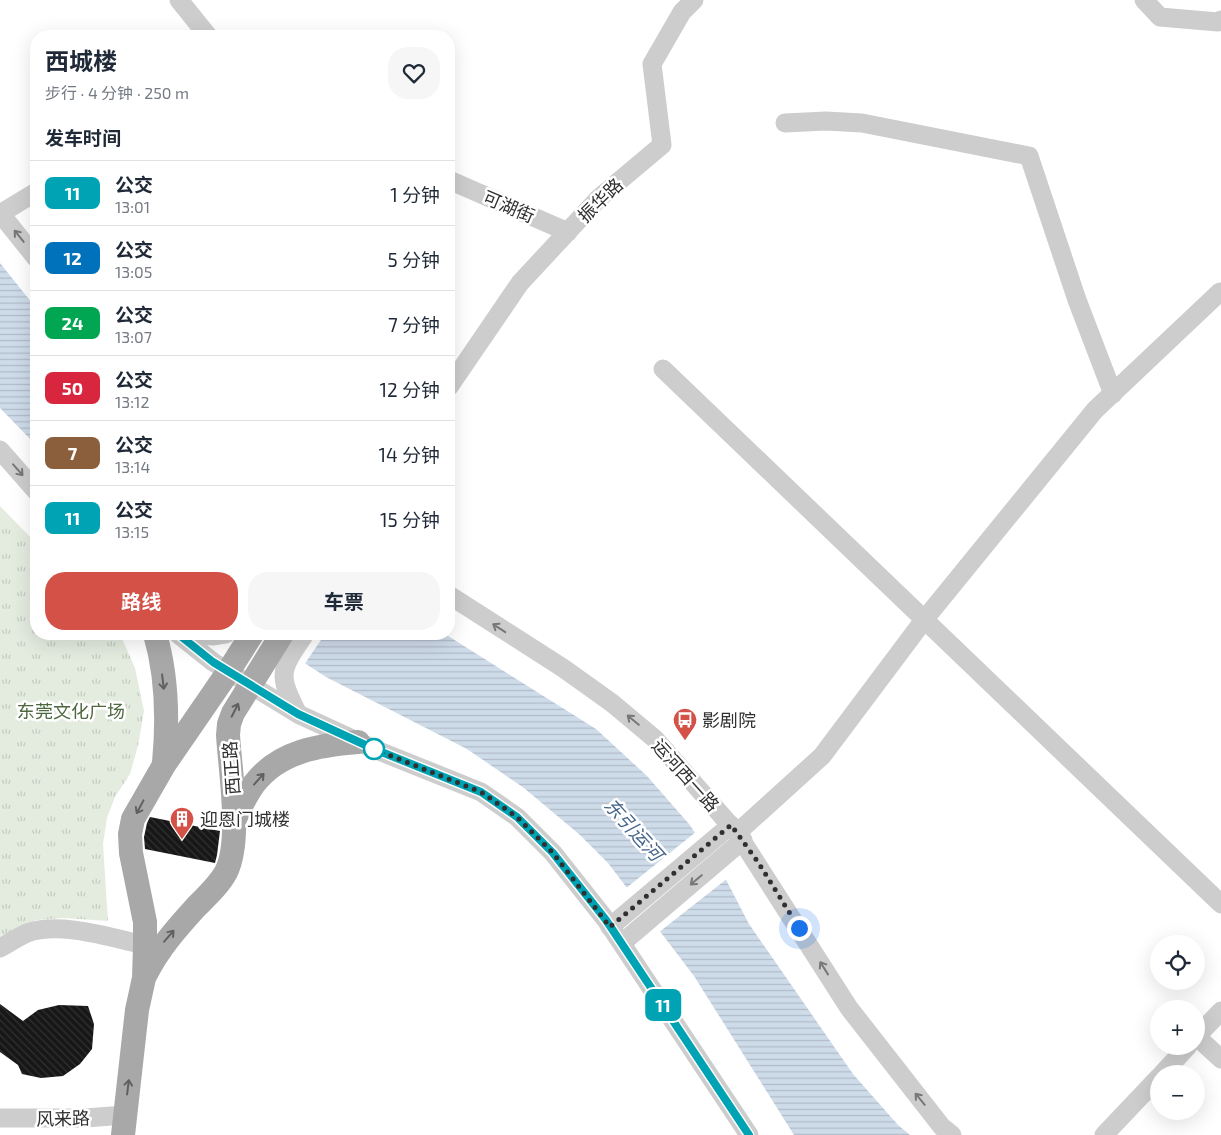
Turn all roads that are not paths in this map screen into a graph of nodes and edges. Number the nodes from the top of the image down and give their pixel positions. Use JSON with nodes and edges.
{"nodes":[{"id":1,"x":179,"y":0,"type":"edge"},
{"id":2,"x":694,"y":0,"type":"edge"},
{"id":3,"x":1144,"y":0,"type":"edge"},
{"id":4,"x":1221,"y":20,"type":"edge"},
{"id":5,"x":203,"y":30,"type":"edge"},
{"id":6,"x":785,"y":123,"type":"dead end"},
{"id":7,"x":455,"y":183,"type":"edge"},
{"id":8,"x":30,"y":196,"type":"edge"},
{"id":9,"x":0,"y":214,"type":"edge"},
{"id":10,"x":568,"y":232,"type":"junction"},
{"id":11,"x":30,"y":251,"type":"edge"},
{"id":12,"x":1220,"y":292,"type":"edge"},
{"id":13,"x":663,"y":370,"type":"dead end"},
{"id":14,"x":455,"y":378,"type":"edge"},
{"id":15,"x":1113,"y":394,"type":"junction"},
{"id":16,"x":0,"y":450,"type":"edge"},
{"id":17,"x":30,"y":484,"type":"edge"},
{"id":18,"x":455,"y":599,"type":"edge"},
{"id":19,"x":924,"y":620,"type":"junction"},
{"id":20,"x":156,"y":640,"type":"edge"},
{"id":21,"x":185,"y":640,"type":"edge"},
{"id":22,"x":248,"y":640,"type":"edge"},
{"id":23,"x":294,"y":640,"type":"edge"},
{"id":24,"x":279,"y":649,"type":"edge"},
{"id":25,"x":228,"y":672,"type":"junction"},
{"id":26,"x":250,"y":685,"type":"junction"},
{"id":27,"x":298,"y":714,"type":"junction"},
{"id":28,"x":358,"y":742,"type":"junction"},
{"id":29,"x":164,"y":765,"type":"junction"},
{"id":30,"x":234,"y":821,"type":"junction"},
{"id":31,"x":733,"y":836,"type":"junction"},
{"id":32,"x":1221,"y":904,"type":"edge"},
{"id":33,"x":610,"y":927,"type":"junction"},
{"id":34,"x":622,"y":943,"type":"junction"},
{"id":35,"x":145,"y":944,"type":"junction"},
{"id":36,"x":0,"y":948,"type":"edge"},
{"id":37,"x":144,"y":978,"type":"junction"},
{"id":38,"x":1221,"y":1011,"type":"edge"},
{"id":39,"x":1205,"y":1028,"type":"edge"},
{"id":40,"x":1205,"y":1045,"type":"edge"},
{"id":41,"x":1180,"y":1055,"type":"edge"},
{"id":42,"x":1221,"y":1059,"type":"edge"},
{"id":43,"x":1170,"y":1065,"type":"edge"},
{"id":44,"x":1150,"y":1086,"type":"edge"},
{"id":45,"x":0,"y":1118,"type":"edge"},
{"id":46,"x":124,"y":1125,"type":"edge"},
{"id":47,"x":749,"y":1135,"type":"edge"},
{"id":48,"x":952,"y":1135,"type":"edge"},
{"id":49,"x":1104,"y":1135,"type":"edge"}],
"edges":[{"from":1,"to":5,"type":"street"},
{"from":2,"to":10,"type":"street","name":"振华路"},
{"from":3,"to":4,"type":"street"},
{"from":6,"to":15,"type":"street"},
{"from":7,"to":10,"type":"street","name":"可湖街"},
{"from":8,"to":9,"type":"street"},
{"from":11,"to":9,"type":"street","one_way":true},
{"from":10,"to":14,"type":"street","name":"振华路"},
{"from":12,"to":15,"type":"street"},
{"from":13,"to":19,"type":"street"},
{"from":15,"to":19,"type":"street"},
{"from":16,"to":17,"type":"street","one_way":true},
{"from":31,"to":18,"type":"street","name":"运河西一路","one_way":true},
{"from":19,"to":31,"type":"street"},
{"from":19,"to":32,"type":"street"},
{"from":20,"to":29,"type":"main road","one_way":true},
{"from":21,"to":25,"type":"street"},
{"from":22,"to":25,"type":"main road","name":"西正路"},
{"from":23,"to":24,"type":"street"},
{"from":24,"to":26,"type":"main road","name":"西正路"},
{"from":24,"to":27,"type":"street"},
{"from":25,"to":26,"type":"street"},
{"from":25,"to":29,"type":"main road","name":"西正路"},
{"from":26,"to":27,"type":"street"},
{"from":30,"to":26,"type":"main road","name":"西正路","one_way":true},
{"from":27,"to":28,"type":"street"},
{"from":30,"to":28,"type":"main road","one_way":true},
{"from":28,"to":33,"type":"street"},
{"from":29,"to":35,"type":"main road","name":"西正路","one_way":true},
{"from":37,"to":30,"type":"main road","name":"西正路","one_way":true},
{"from":31,"to":33,"type":"street"},
{"from":31,"to":34,"type":"street","one_way":true},
{"from":48,"to":31,"type":"street","name":"运河西一路","one_way":true},
{"from":33,"to":34,"type":"street"},
{"from":34,"to":47,"type":"street"},
{"from":35,"to":36,"type":"street"},
{"from":35,"to":37,"type":"main road","name":"西正路"},
{"from":46,"to":37,"type":"main road","name":"西正路","one_way":true},
{"from":38,"to":39,"type":"street"},
{"from":40,"to":42,"type":"street"},
{"from":41,"to":43,"type":"street"},
{"from":44,"to":49,"type":"street"},
{"from":45,"to":46,"type":"street","name":"风来路"}]}
